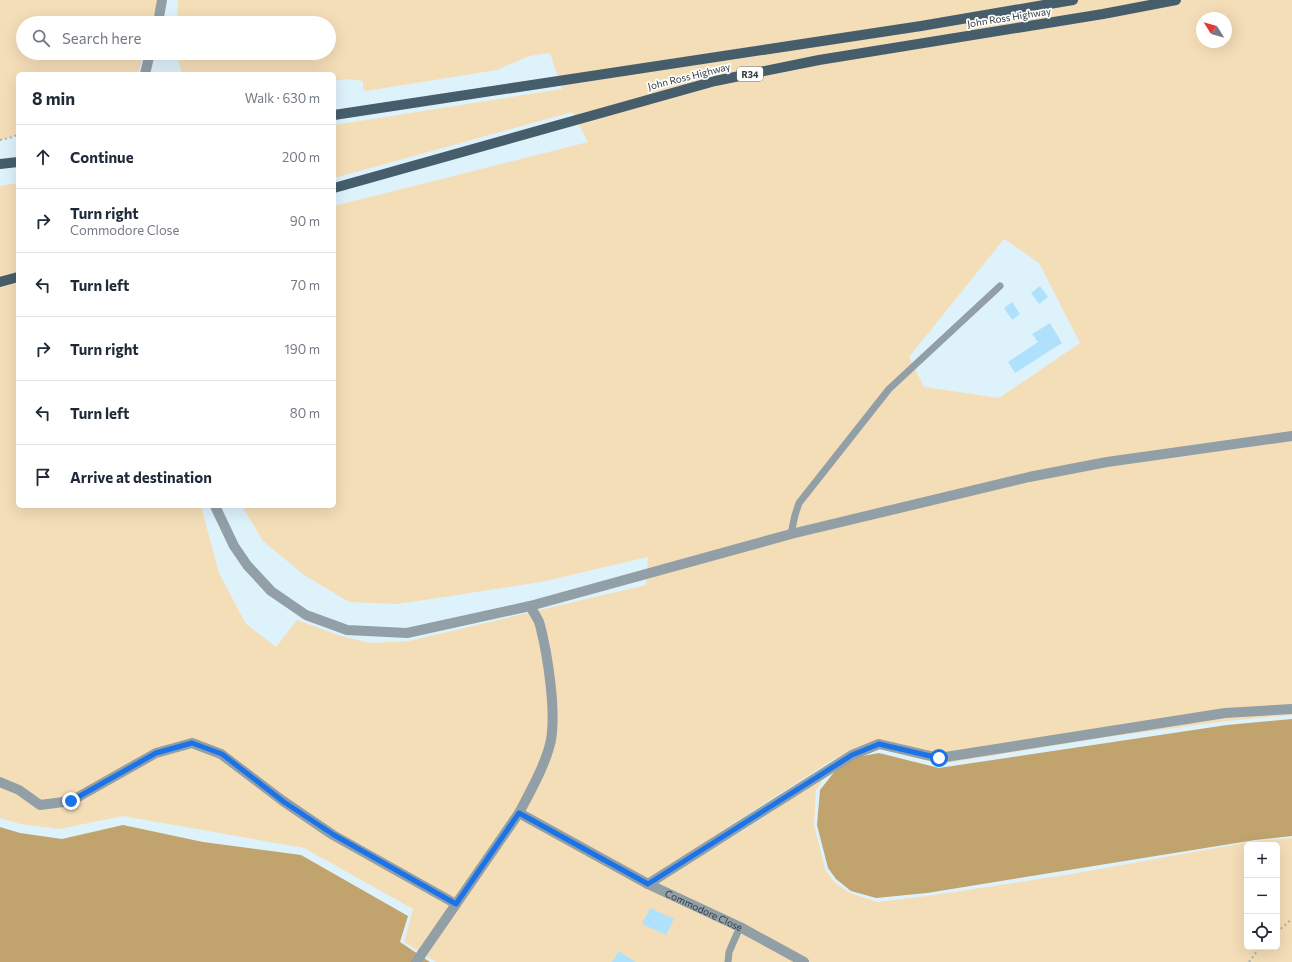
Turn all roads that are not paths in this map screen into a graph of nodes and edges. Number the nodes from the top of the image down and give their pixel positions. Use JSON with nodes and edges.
{"nodes":[{"id":1,"x":162,"y":0,"type":"edge"},
{"id":2,"x":1072,"y":0,"type":"edge"},
{"id":3,"x":1176,"y":0,"type":"edge"},
{"id":4,"x":159,"y":16,"type":"edge"},
{"id":5,"x":149,"y":60,"type":"edge"},
{"id":6,"x":151,"y":60,"type":"edge"},
{"id":7,"x":146,"y":72,"type":"edge"},
{"id":8,"x":151,"y":72,"type":"edge"},
{"id":9,"x":336,"y":116,"type":"edge"},
{"id":10,"x":16,"y":162,"type":"edge"},
{"id":11,"x":0,"y":164,"type":"edge"},
{"id":12,"x":336,"y":187,"type":"edge"},
{"id":13,"x":16,"y":278,"type":"edge"},
{"id":14,"x":0,"y":282,"type":"edge"},
{"id":15,"x":1000,"y":286,"type":"dead end"},
{"id":16,"x":1292,"y":436,"type":"edge"},
{"id":17,"x":216,"y":508,"type":"edge"},
{"id":18,"x":791,"y":534,"type":"junction"},
{"id":19,"x":530,"y":606,"type":"junction"},
{"id":20,"x":1292,"y":709,"type":"edge"},
{"id":21,"x":0,"y":782,"type":"edge"},
{"id":22,"x":519,"y":813,"type":"junction"},
{"id":23,"x":648,"y":884,"type":"junction"},
{"id":24,"x":456,"y":904,"type":"junction"},
{"id":25,"x":740,"y":927,"type":"junction"},
{"id":26,"x":416,"y":962,"type":"edge"},
{"id":27,"x":728,"y":962,"type":"edge"},
{"id":28,"x":804,"y":962,"type":"edge"}],
"edges":[{"from":1,"to":4,"type":"street"},
{"from":2,"to":9,"type":"main road","name":"John Ross Highway","number":"R34"},
{"from":3,"to":12,"type":"main road","name":"John Ross Highway","number":"R34"},
{"from":5,"to":7,"type":"street"},
{"from":6,"to":8,"type":"street"},
{"from":10,"to":11,"type":"main road"},
{"from":13,"to":14,"type":"main road"},
{"from":15,"to":18,"type":"lane"},
{"from":16,"to":18,"type":"street"},
{"from":17,"to":19,"type":"street"},
{"from":18,"to":19,"type":"street"},
{"from":19,"to":22,"type":"street"},
{"from":20,"to":23,"type":"street"},
{"from":21,"to":24,"type":"street"},
{"from":22,"to":23,"type":"street","name":"Commodore Close"},
{"from":22,"to":24,"type":"street"},
{"from":23,"to":25,"type":"street","name":"Commodore Close"},
{"from":24,"to":26,"type":"street"},
{"from":25,"to":27,"type":"lane"},
{"from":25,"to":28,"type":"street","name":"Commodore Close"}]}
